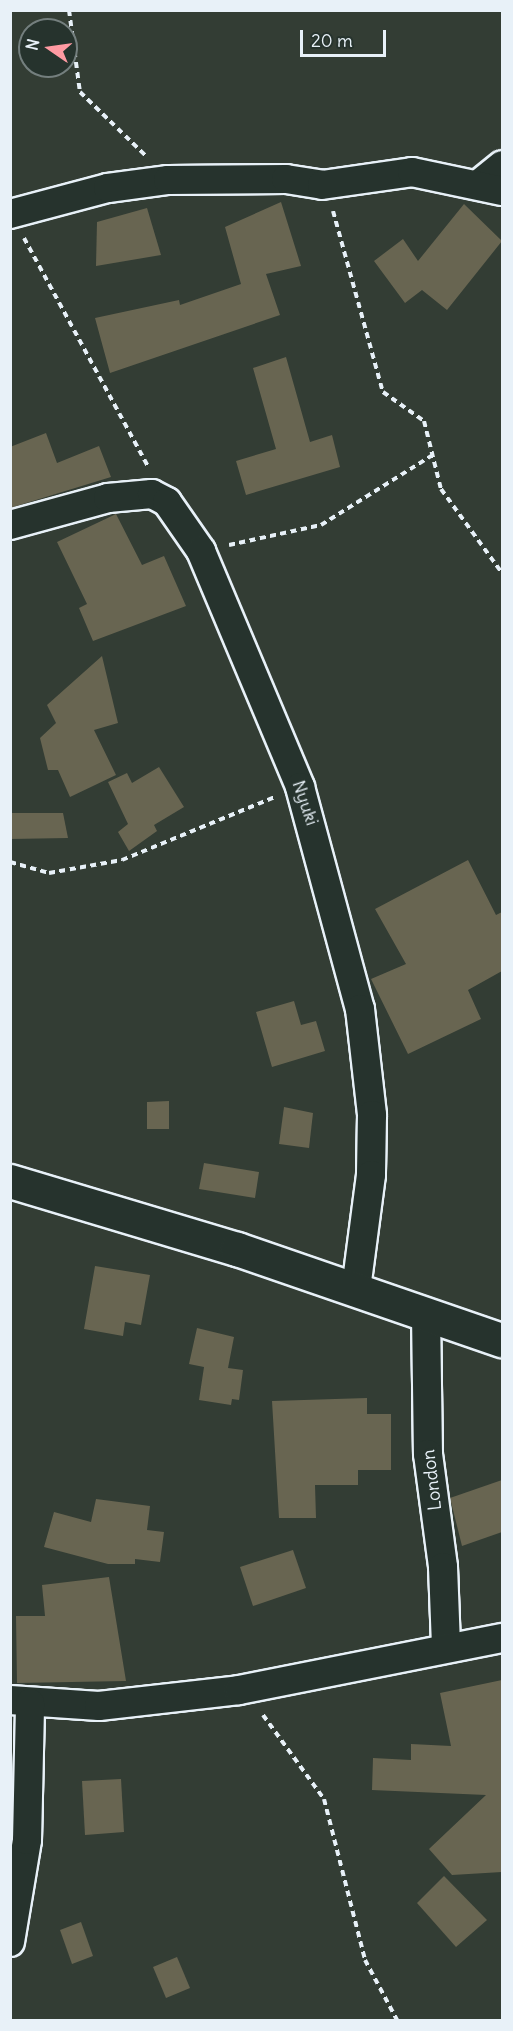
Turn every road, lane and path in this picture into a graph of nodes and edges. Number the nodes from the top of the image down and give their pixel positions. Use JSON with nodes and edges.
{"nodes":[{"id":1,"x":69,"y":10,"type":"edge"},
{"id":2,"x":502,"y":165,"type":"edge"},
{"id":3,"x":168,"y":180,"type":"junction"},
{"id":4,"x":322,"y":185,"type":"junction"},
{"id":5,"x":491,"y":187,"type":"edge"},
{"id":6,"x":11,"y":214,"type":"edge"},
{"id":7,"x":434,"y":454,"type":"junction"},
{"id":8,"x":167,"y":502,"type":"junction"},
{"id":9,"x":10,"y":525,"type":"edge"},
{"id":10,"x":201,"y":551,"type":"junction"},
{"id":11,"x":502,"y":573,"type":"edge"},
{"id":12,"x":300,"y":787,"type":"junction"},
{"id":13,"x":10,"y":862,"type":"edge"},
{"id":14,"x":10,"y":1181,"type":"edge"},
{"id":15,"x":356,"y":1289,"type":"junction"},
{"id":16,"x":426,"y":1313,"type":"junction"},
{"id":17,"x":502,"y":1340,"type":"edge"},
{"id":18,"x":502,"y":1638,"type":"edge"},
{"id":19,"x":446,"y":1646,"type":"junction"},
{"id":20,"x":247,"y":1688,"type":"junction"},
{"id":21,"x":20,"y":1702,"type":"edge"},
{"id":22,"x":10,"y":1942,"type":"edge"},
{"id":23,"x":397,"y":2020,"type":"edge"}],
"edges":[{"from":1,"to":3,"type":"path"},
{"from":2,"to":5,"type":"street"},
{"from":3,"to":4,"type":"street"},
{"from":3,"to":6,"type":"street"},
{"from":4,"to":5,"type":"street"},
{"from":4,"to":7,"type":"path"},
{"from":6,"to":8,"type":"path"},
{"from":7,"to":10,"type":"path"},
{"from":7,"to":11,"type":"path"},
{"from":8,"to":9,"type":"street"},
{"from":8,"to":10,"type":"street","name":"Nyuki"},
{"from":10,"to":12,"type":"street","name":"Nyuki"},
{"from":12,"to":13,"type":"path"},
{"from":12,"to":15,"type":"street","name":"Nyuki"},
{"from":14,"to":15,"type":"street"},
{"from":15,"to":16,"type":"street"},
{"from":16,"to":17,"type":"street"},
{"from":16,"to":19,"type":"street","name":"London"},
{"from":18,"to":19,"type":"street"},
{"from":19,"to":20,"type":"street"},
{"from":20,"to":21,"type":"street"},
{"from":20,"to":23,"type":"path"},
{"from":21,"to":22,"type":"street"}]}
